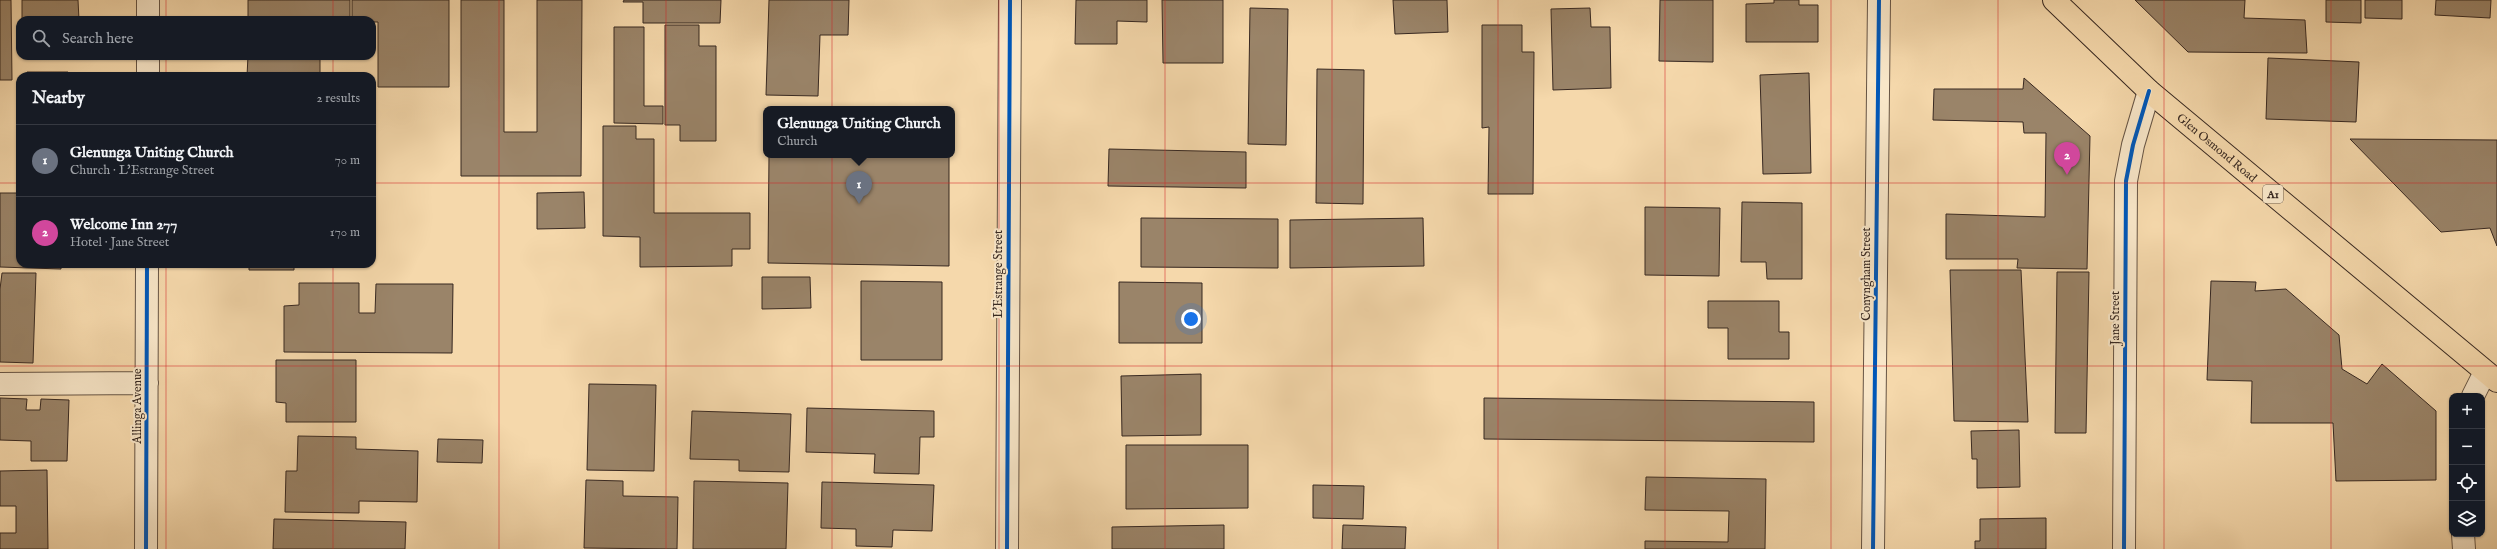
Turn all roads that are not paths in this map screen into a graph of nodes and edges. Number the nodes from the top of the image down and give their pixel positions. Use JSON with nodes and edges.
{"nodes":[{"id":1,"x":148,"y":0,"type":"edge"},
{"id":2,"x":1010,"y":0,"type":"edge"},
{"id":3,"x":1878,"y":0,"type":"edge"},
{"id":4,"x":2054,"y":0,"type":"edge"},
{"id":5,"x":148,"y":16,"type":"edge"},
{"id":6,"x":148,"y":60,"type":"edge"},
{"id":7,"x":148,"y":72,"type":"edge"},
{"id":8,"x":2149,"y":91,"type":"junction"},
{"id":9,"x":147,"y":268,"type":"edge"},
{"id":10,"x":2491,"y":376,"type":"edge"},
{"id":11,"x":147,"y":383,"type":"junction"},
{"id":12,"x":0,"y":384,"type":"edge"},
{"id":13,"x":2476,"y":393,"type":"edge"},
{"id":14,"x":2463,"y":537,"type":"edge"},
{"id":15,"x":146,"y":549,"type":"edge"},
{"id":16,"x":1007,"y":549,"type":"edge"},
{"id":17,"x":1873,"y":549,"type":"edge"},
{"id":18,"x":2124,"y":549,"type":"edge"},
{"id":19,"x":2464,"y":549,"type":"edge"}],
"edges":[{"from":1,"to":5,"type":"street"},
{"from":2,"to":16,"type":"street","name":"L'Estrange Street"},
{"from":3,"to":17,"type":"street","name":"Conyngham Street"},
{"from":4,"to":8,"type":"highway","name":"Glen Osmond Road","number":"A1"},
{"from":6,"to":7,"type":"street"},
{"from":8,"to":10,"type":"highway","name":"Glen Osmond Road","number":"A1"},
{"from":8,"to":18,"type":"street","name":"Jane Street"},
{"from":9,"to":11,"type":"street","name":"Allinga Avenue"},
{"from":10,"to":13,"type":"street"},
{"from":11,"to":12,"type":"street"},
{"from":11,"to":15,"type":"street","name":"Allinga Avenue"},
{"from":14,"to":19,"type":"street"}]}
